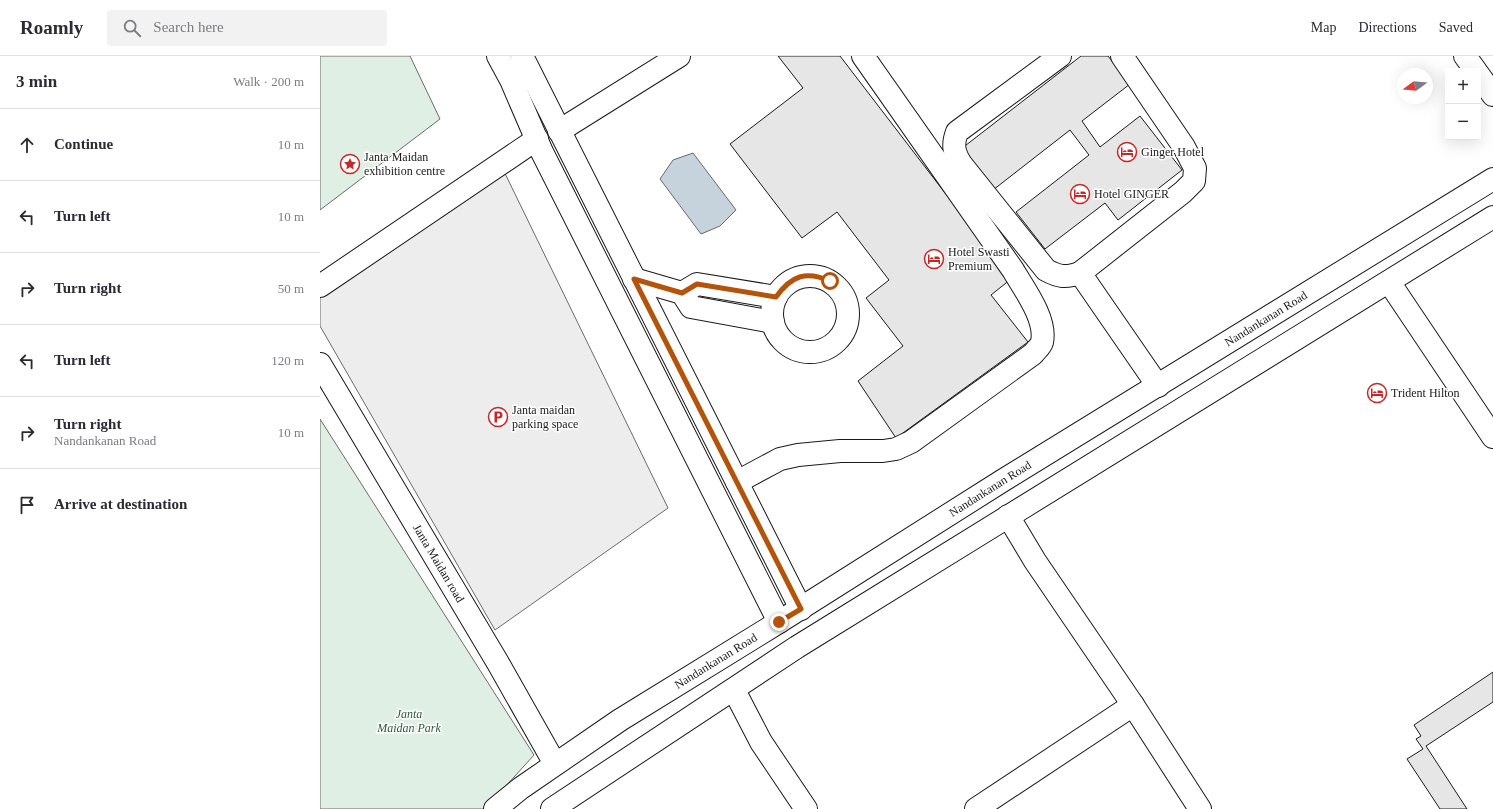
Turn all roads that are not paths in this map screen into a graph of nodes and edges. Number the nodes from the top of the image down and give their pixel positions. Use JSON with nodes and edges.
{"nodes":[{"id":1,"x":498,"y":56,"type":"edge"},
{"id":2,"x":522,"y":56,"type":"edge"},
{"id":3,"x":679,"y":56,"type":"edge"},
{"id":4,"x":863,"y":56,"type":"edge"},
{"id":5,"x":1060,"y":56,"type":"edge"},
{"id":6,"x":1122,"y":56,"type":"edge"},
{"id":7,"x":1465,"y":56,"type":"edge"},
{"id":8,"x":1474,"y":68,"type":"edge"},
{"id":9,"x":1481,"y":78,"type":"edge"},
{"id":10,"x":1493,"y":94,"type":"edge"},
{"id":11,"x":559,"y":131,"type":"junction"},
{"id":12,"x":537,"y":139,"type":"junction"},
{"id":13,"x":1493,"y":179,"type":"edge"},
{"id":14,"x":1493,"y":217,"type":"edge"},
{"id":15,"x":1080,"y":273,"type":"junction"},
{"id":16,"x":634,"y":279,"type":"junction"},
{"id":17,"x":1389,"y":282,"type":"junction"},
{"id":18,"x":320,"y":286,"type":"edge"},
{"id":19,"x":682,"y":293,"type":"junction"},
{"id":20,"x":776,"y":297,"type":"junction"},
{"id":21,"x":773,"y":322,"type":"junction"},
{"id":22,"x":320,"y":364,"type":"edge"},
{"id":23,"x":1158,"y":386,"type":"junction"},
{"id":24,"x":1489,"y":424,"type":"edge"},
{"id":25,"x":737,"y":482,"type":"junction"},
{"id":26,"x":1008,"y":516,"type":"junction"},
{"id":27,"x":801,"y":609,"type":"junction"},
{"id":28,"x":779,"y":622,"type":"junction"},
{"id":29,"x":734,"y":690,"type":"junction"},
{"id":30,"x":1133,"y":705,"type":"junction"},
{"id":31,"x":555,"y":764,"type":"junction"},
{"id":32,"x":495,"y":809,"type":"edge"},
{"id":33,"x":552,"y":809,"type":"edge"},
{"id":34,"x":806,"y":809,"type":"edge"},
{"id":35,"x":976,"y":809,"type":"edge"},
{"id":36,"x":1200,"y":809,"type":"edge"}],
"edges":[{"from":1,"to":12,"type":"main road"},
{"from":2,"to":11,"type":"main road"},
{"from":3,"to":11,"type":"main road"},
{"from":4,"to":25,"type":"main road"},
{"from":5,"to":15,"type":"main road"},
{"from":6,"to":15,"type":"main road"},
{"from":7,"to":8,"type":"main road"},
{"from":9,"to":10,"type":"main road"},
{"from":11,"to":16,"type":"main road"},
{"from":12,"to":18,"type":"main road"},
{"from":12,"to":28,"type":"main road"},
{"from":13,"to":23,"type":"main road","name":"Nandankanan Road"},
{"from":14,"to":17,"type":"main road"},
{"from":15,"to":23,"type":"main road"},
{"from":16,"to":19,"type":"main road"},
{"from":16,"to":25,"type":"main road"},
{"from":17,"to":24,"type":"main road"},
{"from":17,"to":26,"type":"main road"},
{"from":19,"to":20,"type":"main road"},
{"from":19,"to":21,"type":"main road"},
{"from":20,"to":21,"type":"main road"},
{"from":20,"to":21,"type":"main road"},
{"from":22,"to":31,"type":"main road","name":"Janta Maidan road"},
{"from":23,"to":27,"type":"main road","name":"Nandankanan Road"},
{"from":25,"to":27,"type":"main road"},
{"from":26,"to":29,"type":"main road"},
{"from":26,"to":30,"type":"main road"},
{"from":27,"to":28,"type":"main road","name":"Nandankanan Road"},
{"from":28,"to":31,"type":"main road","name":"Nandankanan Road"},
{"from":29,"to":33,"type":"main road"},
{"from":29,"to":34,"type":"main road"},
{"from":30,"to":35,"type":"main road"},
{"from":30,"to":36,"type":"main road"},
{"from":31,"to":32,"type":"main road","name":"Nandankanan Road"}]}
